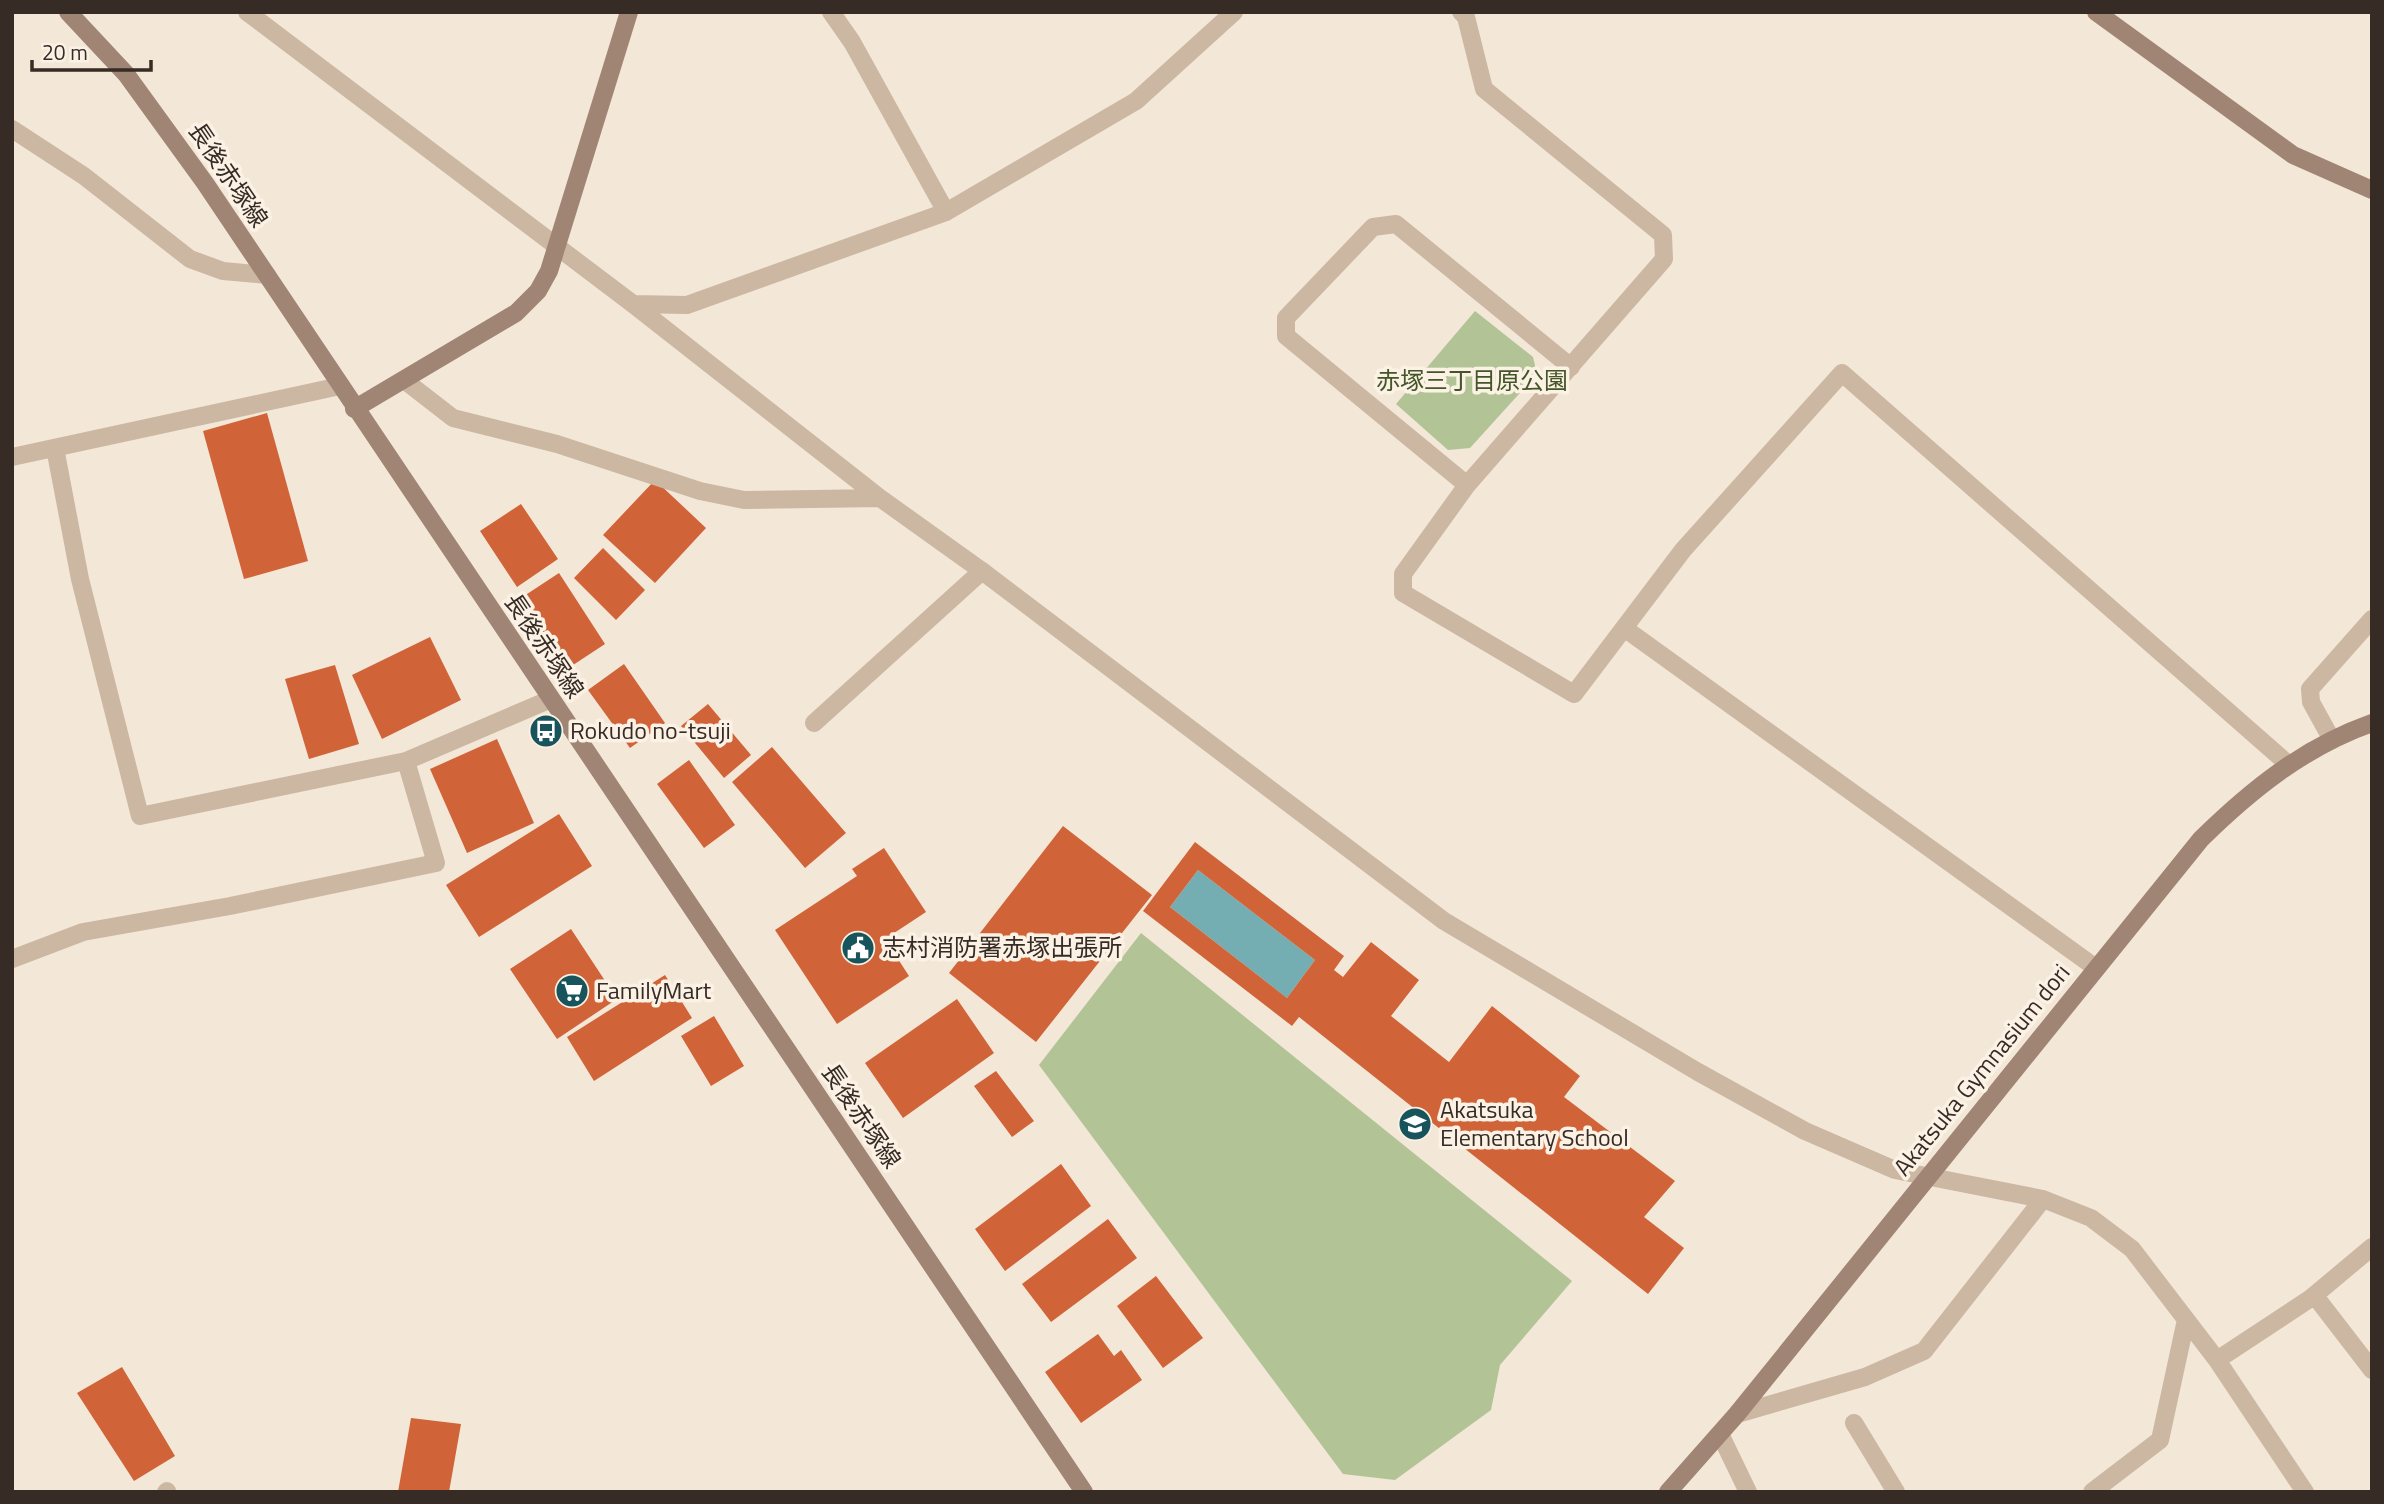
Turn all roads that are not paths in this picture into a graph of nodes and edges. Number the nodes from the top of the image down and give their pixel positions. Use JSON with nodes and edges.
{"nodes":[{"id":1,"x":68,"y":12,"type":"edge"},
{"id":2,"x":247,"y":12,"type":"edge"},
{"id":3,"x":629,"y":12,"type":"edge"},
{"id":4,"x":831,"y":12,"type":"edge"},
{"id":5,"x":1234,"y":12,"type":"edge"},
{"id":6,"x":1461,"y":12,"type":"edge"},
{"id":7,"x":2096,"y":12,"type":"edge"},
{"id":8,"x":12,"y":129,"type":"edge"},
{"id":9,"x":2372,"y":190,"type":"edge"},
{"id":10,"x":946,"y":212,"type":"junction"},
{"id":11,"x":556,"y":247,"type":"junction"},
{"id":12,"x":267,"y":275,"type":"junction"},
{"id":13,"x":633,"y":304,"type":"junction"},
{"id":14,"x":1571,"y":367,"type":"junction"},
{"id":15,"x":404,"y":380,"type":"junction"},
{"id":16,"x":340,"y":386,"type":"junction"},
{"id":17,"x":354,"y":409,"type":"junction"},
{"id":18,"x":55,"y":448,"type":"junction"},
{"id":19,"x":12,"y":457,"type":"edge"},
{"id":20,"x":1467,"y":485,"type":"junction"},
{"id":21,"x":880,"y":498,"type":"junction"},
{"id":22,"x":982,"y":571,"type":"junction"},
{"id":23,"x":2372,"y":619,"type":"edge"},
{"id":24,"x":1624,"y":628,"type":"junction"},
{"id":25,"x":551,"y":699,"type":"junction"},
{"id":26,"x":814,"y":723,"type":"dead end"},
{"id":27,"x":2372,"y":723,"type":"edge"},
{"id":28,"x":2332,"y":740,"type":"junction"},
{"id":29,"x":406,"y":761,"type":"junction"},
{"id":30,"x":2288,"y":765,"type":"junction"},
{"id":31,"x":12,"y":959,"type":"edge"},
{"id":32,"x":2096,"y":968,"type":"junction"},
{"id":33,"x":1927,"y":1177,"type":"junction"},
{"id":34,"x":2043,"y":1199,"type":"junction"},
{"id":35,"x":2372,"y":1247,"type":"edge"},
{"id":36,"x":2315,"y":1296,"type":"junction"},
{"id":37,"x":2186,"y":1320,"type":"junction"},
{"id":38,"x":2217,"y":1360,"type":"junction"},
{"id":39,"x":2372,"y":1370,"type":"edge"},
{"id":40,"x":1737,"y":1413,"type":"junction"},
{"id":41,"x":1854,"y":1423,"type":"dead end"},
{"id":42,"x":1720,"y":1434,"type":"junction"},
{"id":43,"x":1084,"y":1492,"type":"edge"},
{"id":44,"x":1668,"y":1492,"type":"edge"},
{"id":45,"x":1748,"y":1492,"type":"edge"},
{"id":46,"x":1896,"y":1492,"type":"edge"},
{"id":47,"x":2092,"y":1492,"type":"edge"},
{"id":48,"x":2305,"y":1492,"type":"edge"}],
"edges":[{"from":1,"to":12,"type":"street","name":"長後赤塚線"},
{"from":2,"to":11,"type":"street"},
{"from":3,"to":11,"type":"street"},
{"from":4,"to":10,"type":"street"},
{"from":5,"to":10,"type":"street"},
{"from":6,"to":14,"type":"street"},
{"from":7,"to":9,"type":"street"},
{"from":8,"to":12,"type":"street"},
{"from":10,"to":13,"type":"street"},
{"from":11,"to":13,"type":"street"},
{"from":11,"to":15,"type":"street"},
{"from":12,"to":16,"type":"street","name":"長後赤塚線"},
{"from":13,"to":21,"type":"street"},
{"from":14,"to":20,"type":"street"},
{"from":14,"to":20,"type":"street"},
{"from":15,"to":17,"type":"street"},
{"from":15,"to":21,"type":"street"},
{"from":16,"to":17,"type":"street","name":"長後赤塚線"},
{"from":16,"to":18,"type":"street"},
{"from":17,"to":25,"type":"street","name":"長後赤塚線"},
{"from":18,"to":19,"type":"street"},
{"from":18,"to":29,"type":"street"},
{"from":20,"to":24,"type":"street"},
{"from":21,"to":22,"type":"street"},
{"from":22,"to":26,"type":"street"},
{"from":22,"to":33,"type":"street"},
{"from":23,"to":28,"type":"street"},
{"from":24,"to":30,"type":"street"},
{"from":24,"to":32,"type":"street"},
{"from":25,"to":29,"type":"street"},
{"from":25,"to":43,"type":"street","name":"長後赤塚線"},
{"from":27,"to":28,"type":"street","name":"Akatsuka Gymnasium dori"},
{"from":28,"to":30,"type":"street","name":"Akatsuka Gymnasium dori"},
{"from":29,"to":31,"type":"street"},
{"from":30,"to":32,"type":"street","name":"Akatsuka Gymnasium dori"},
{"from":32,"to":33,"type":"street","name":"Akatsuka Gymnasium dori"},
{"from":33,"to":34,"type":"street"},
{"from":33,"to":40,"type":"street","name":"Akatsuka Gymnasium dori"},
{"from":34,"to":37,"type":"street"},
{"from":34,"to":40,"type":"street"},
{"from":35,"to":36,"type":"street"},
{"from":36,"to":38,"type":"street"},
{"from":36,"to":39,"type":"street"},
{"from":37,"to":38,"type":"street"},
{"from":37,"to":47,"type":"street"},
{"from":38,"to":48,"type":"street"},
{"from":40,"to":42,"type":"street","name":"Akatsuka Gymnasium dori"},
{"from":41,"to":46,"type":"street"},
{"from":42,"to":44,"type":"street","name":"Akatsuka Gymnasium dori"},
{"from":42,"to":45,"type":"street"}]}
